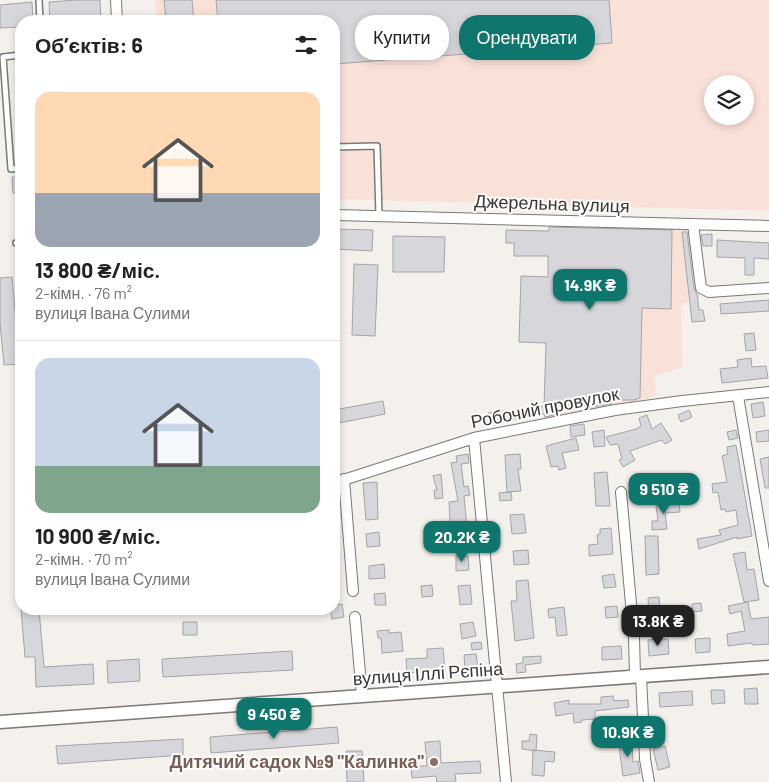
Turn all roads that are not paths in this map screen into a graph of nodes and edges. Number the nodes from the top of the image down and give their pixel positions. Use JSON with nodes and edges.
{"nodes":[{"id":1,"x":38,"y":0,"type":"edge"},
{"id":2,"x":116,"y":0,"type":"edge"},
{"id":3,"x":39,"y":15,"type":"edge"},
{"id":4,"x":117,"y":15,"type":"edge"},
{"id":5,"x":15,"y":56,"type":"edge"},
{"id":6,"x":340,"y":147,"type":"edge"},
{"id":7,"x":15,"y":169,"type":"edge"},
{"id":8,"x":340,"y":215,"type":"edge"},
{"id":9,"x":379,"y":216,"type":"junction"},
{"id":10,"x":693,"y":224,"type":"junction"},
{"id":11,"x":769,"y":226,"type":"edge"},
{"id":12,"x":769,"y":288,"type":"edge"},
{"id":13,"x":769,"y":392,"type":"edge"},
{"id":14,"x":738,"y":396,"type":"junction"},
{"id":15,"x":474,"y":438,"type":"junction"},
{"id":16,"x":340,"y":481,"type":"edge"},
{"id":17,"x":340,"y":489,"type":"edge"},
{"id":18,"x":621,"y":492,"type":"dead end"},
{"id":19,"x":769,"y":581,"type":"edge"},
{"id":20,"x":353,"y":591,"type":"dead end"},
{"id":21,"x":355,"y":617,"type":"dead end"},
{"id":22,"x":769,"y":667,"type":"edge"},
{"id":23,"x":638,"y":676,"type":"junction"},
{"id":24,"x":497,"y":687,"type":"junction"},
{"id":25,"x":362,"y":695,"type":"junction"},
{"id":26,"x":0,"y":722,"type":"edge"},
{"id":27,"x":506,"y":782,"type":"edge"},
{"id":28,"x":649,"y":782,"type":"edge"}],
"edges":[{"from":1,"to":3,"type":"lane"},
{"from":2,"to":4,"type":"street"},
{"from":5,"to":7,"type":"lane"},
{"from":6,"to":9,"type":"lane"},
{"from":8,"to":9,"type":"street","name":"Джерельна вулиця"},
{"from":9,"to":10,"type":"street","name":"Джерельна вулиця"},
{"from":10,"to":11,"type":"street","name":"Джерельна вулиця"},
{"from":10,"to":12,"type":"street"},
{"from":13,"to":14,"type":"street","name":"Робочий провулок"},
{"from":14,"to":15,"type":"street","name":"Робочий провулок"},
{"from":14,"to":19,"type":"street"},
{"from":15,"to":16,"type":"street","name":"Робочий провулок"},
{"from":15,"to":24,"type":"street"},
{"from":17,"to":20,"type":"street"},
{"from":18,"to":23,"type":"street"},
{"from":21,"to":25,"type":"street"},
{"from":22,"to":23,"type":"street","name":"вулиця Іллі Рєпіна"},
{"from":23,"to":24,"type":"street","name":"вулиця Іллі Рєпіна"},
{"from":23,"to":28,"type":"street"},
{"from":24,"to":25,"type":"street","name":"вулиця Іллі Рєпіна"},
{"from":24,"to":27,"type":"street"},
{"from":25,"to":26,"type":"street","name":"вулиця Іллі Рєпіна"}]}
